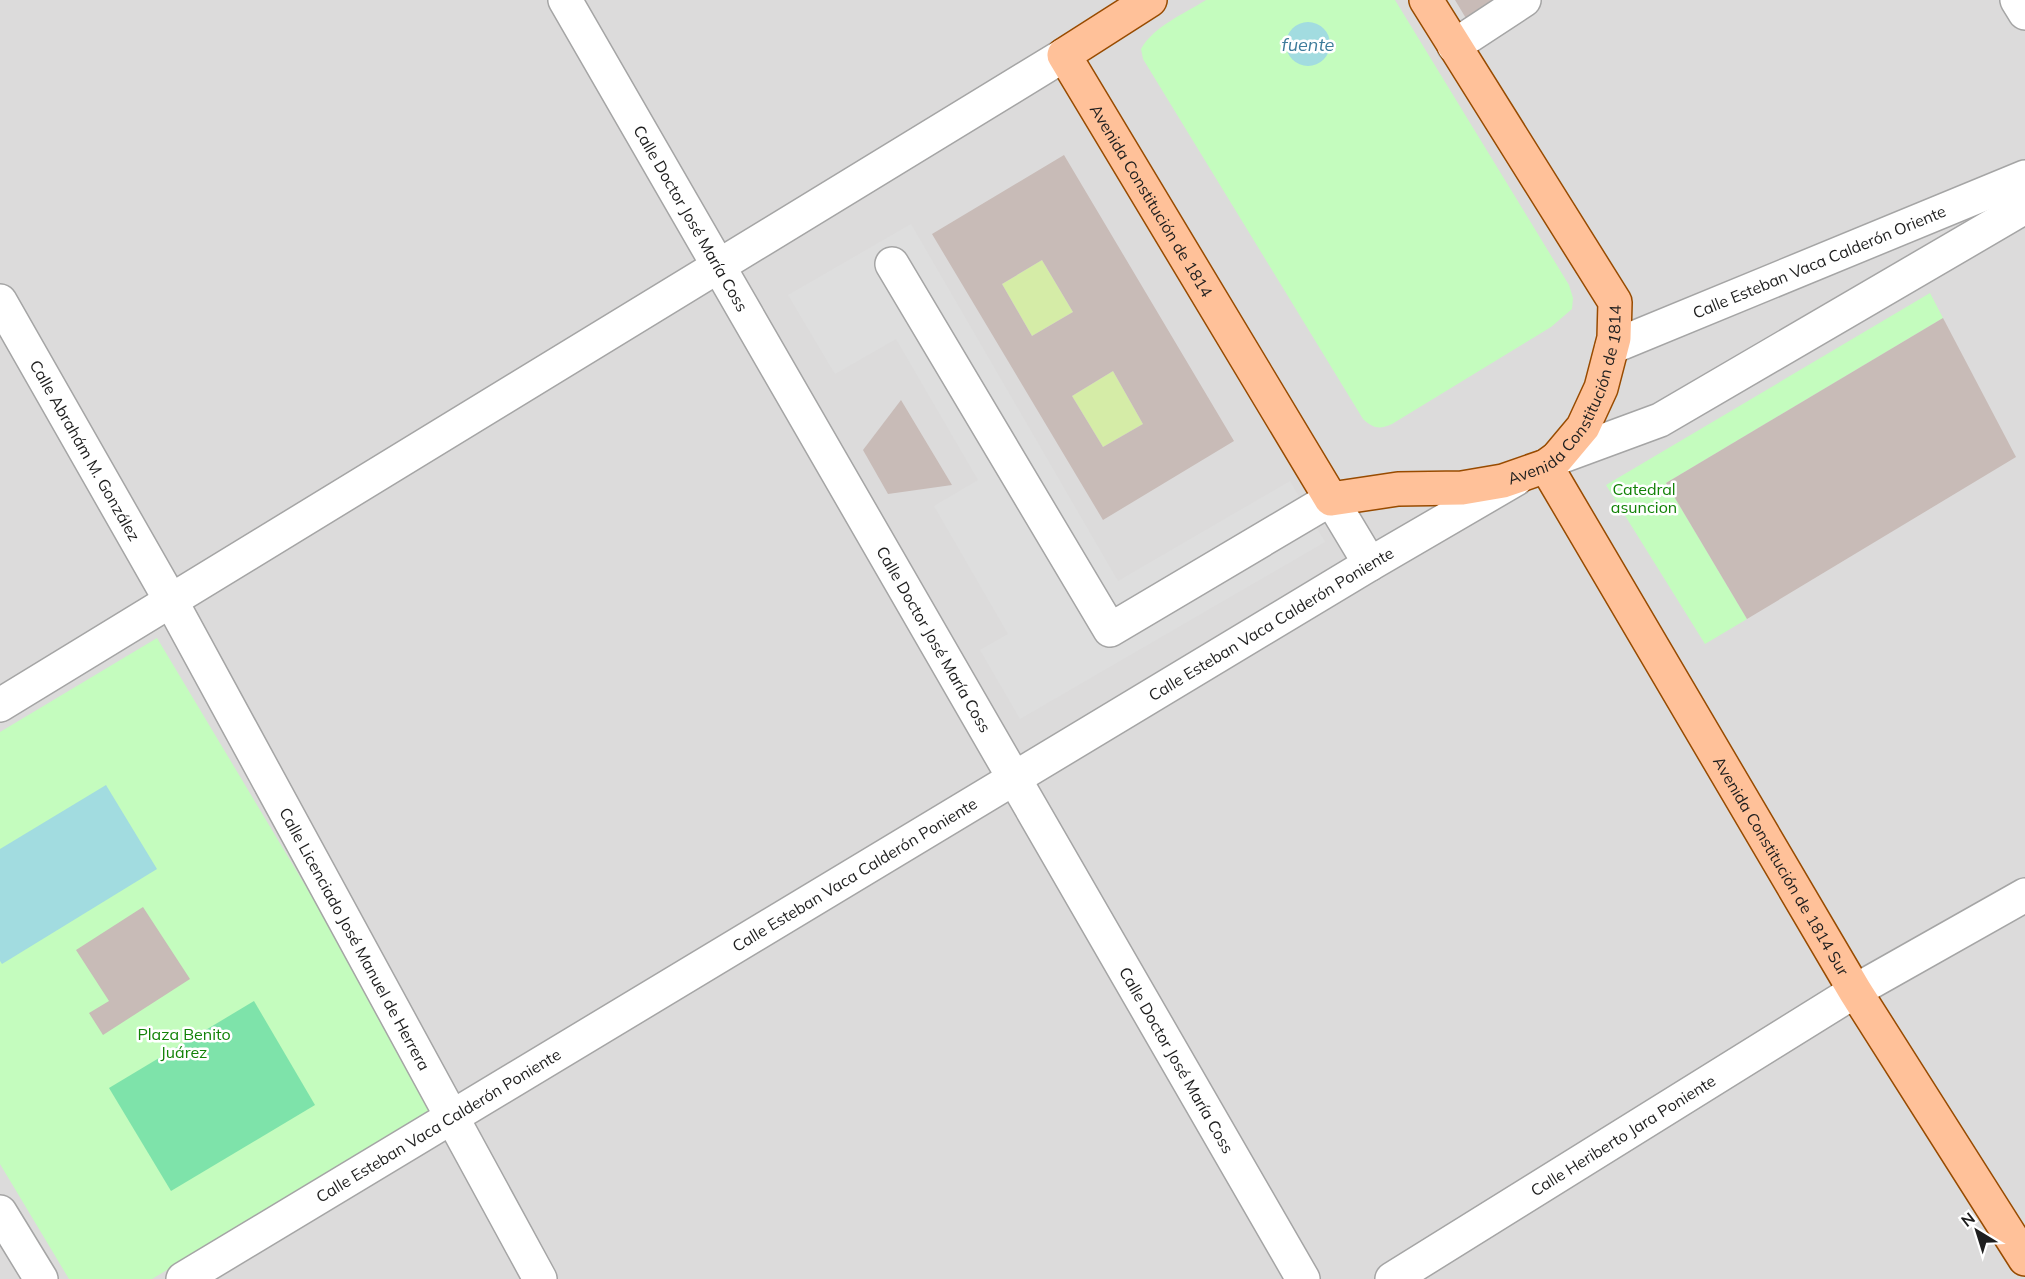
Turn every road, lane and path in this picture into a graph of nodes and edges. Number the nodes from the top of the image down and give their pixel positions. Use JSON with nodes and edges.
{"nodes":[{"id":1,"x":566,"y":0,"type":"edge"},
{"id":2,"x":1150,"y":0,"type":"edge"},
{"id":3,"x":1426,"y":0,"type":"edge"},
{"id":4,"x":1524,"y":0,"type":"edge"},
{"id":5,"x":2018,"y":0,"type":"edge"},
{"id":6,"x":2025,"y":13,"type":"edge"},
{"id":7,"x":1454,"y":45,"type":"junction"},
{"id":8,"x":1064,"y":55,"type":"junction"},
{"id":9,"x":2025,"y":177,"type":"edge"},
{"id":10,"x":2025,"y":207,"type":"edge"},
{"id":11,"x":892,"y":264,"type":"dead end"},
{"id":12,"x":719,"y":266,"type":"junction"},
{"id":13,"x":0,"y":301,"type":"edge"},
{"id":14,"x":1612,"y":347,"type":"junction"},
{"id":15,"x":1543,"y":466,"type":"junction"},
{"id":16,"x":1331,"y":499,"type":"junction"},
{"id":17,"x":1370,"y":564,"type":"junction"},
{"id":18,"x":171,"y":601,"type":"junction"},
{"id":19,"x":0,"y":705,"type":"edge"},
{"id":20,"x":1015,"y":778,"type":"junction"},
{"id":21,"x":2025,"y":895,"type":"edge"},
{"id":22,"x":1855,"y":991,"type":"junction"},
{"id":23,"x":452,"y":1117,"type":"junction"},
{"id":24,"x":0,"y":1212,"type":"edge"},
{"id":25,"x":2025,"y":1259,"type":"edge"},
{"id":26,"x":41,"y":1279,"type":"edge"},
{"id":27,"x":183,"y":1279,"type":"edge"},
{"id":28,"x":540,"y":1279,"type":"edge"},
{"id":29,"x":1303,"y":1279,"type":"edge"},
{"id":30,"x":1392,"y":1279,"type":"edge"}],
"edges":[{"from":1,"to":12,"type":"street","name":"Calle Doctor José María Coss"},
{"from":2,"to":8,"type":"main road"},
{"from":3,"to":7,"type":"main road","name":"Avenida Constitución de 1814"},
{"from":4,"to":7,"type":"street"},
{"from":5,"to":6,"type":"street"},
{"from":7,"to":14,"type":"main road","name":"Avenida Constitución de 1814"},
{"from":8,"to":12,"type":"street"},
{"from":8,"to":16,"type":"main road","name":"Avenida Constitución de 1814"},
{"from":9,"to":14,"type":"street","name":"Calle Esteban Vaca Calderón Oriente"},
{"from":10,"to":15,"type":"street","name":"Calle Esteban Vaca Calderón Poniente"},
{"from":11,"to":16,"type":"street"},
{"from":12,"to":18,"type":"street"},
{"from":12,"to":20,"type":"street","name":"Calle Doctor José María Coss"},
{"from":13,"to":18,"type":"street","name":"Calle Abrahám M. González"},
{"from":14,"to":15,"type":"main road","name":"Avenida Constitución de 1814"},
{"from":15,"to":16,"type":"main road","name":"Avenida Constitución de 1814"},
{"from":15,"to":17,"type":"street","name":"Calle Esteban Vaca Calderón Poniente"},
{"from":15,"to":22,"type":"main road","name":"Avenida Constitución de 1814 Sur"},
{"from":16,"to":17,"type":"street","name":"Avenida Constitución de 1814"},
{"from":17,"to":20,"type":"street","name":"Calle Esteban Vaca Calderón Poniente"},
{"from":18,"to":19,"type":"street"},
{"from":18,"to":23,"type":"street","name":"Calle Licenciado José Manuel de Herrera"},
{"from":20,"to":23,"type":"street","name":"Calle Esteban Vaca Calderón Poniente"},
{"from":20,"to":29,"type":"street","name":"Calle Doctor José María Coss"},
{"from":21,"to":22,"type":"street","name":"Calle Heriberto Jara Poniente"},
{"from":22,"to":25,"type":"main road","name":"Avenida Constitución de 1814 Sur"},
{"from":22,"to":30,"type":"street","name":"Calle Heriberto Jara Poniente"},
{"from":23,"to":27,"type":"street","name":"Calle Esteban Vaca Calderón Poniente"},
{"from":23,"to":28,"type":"street","name":"Calle Licenciado José Manuel de Herrera"},
{"from":24,"to":26,"type":"street"}]}
